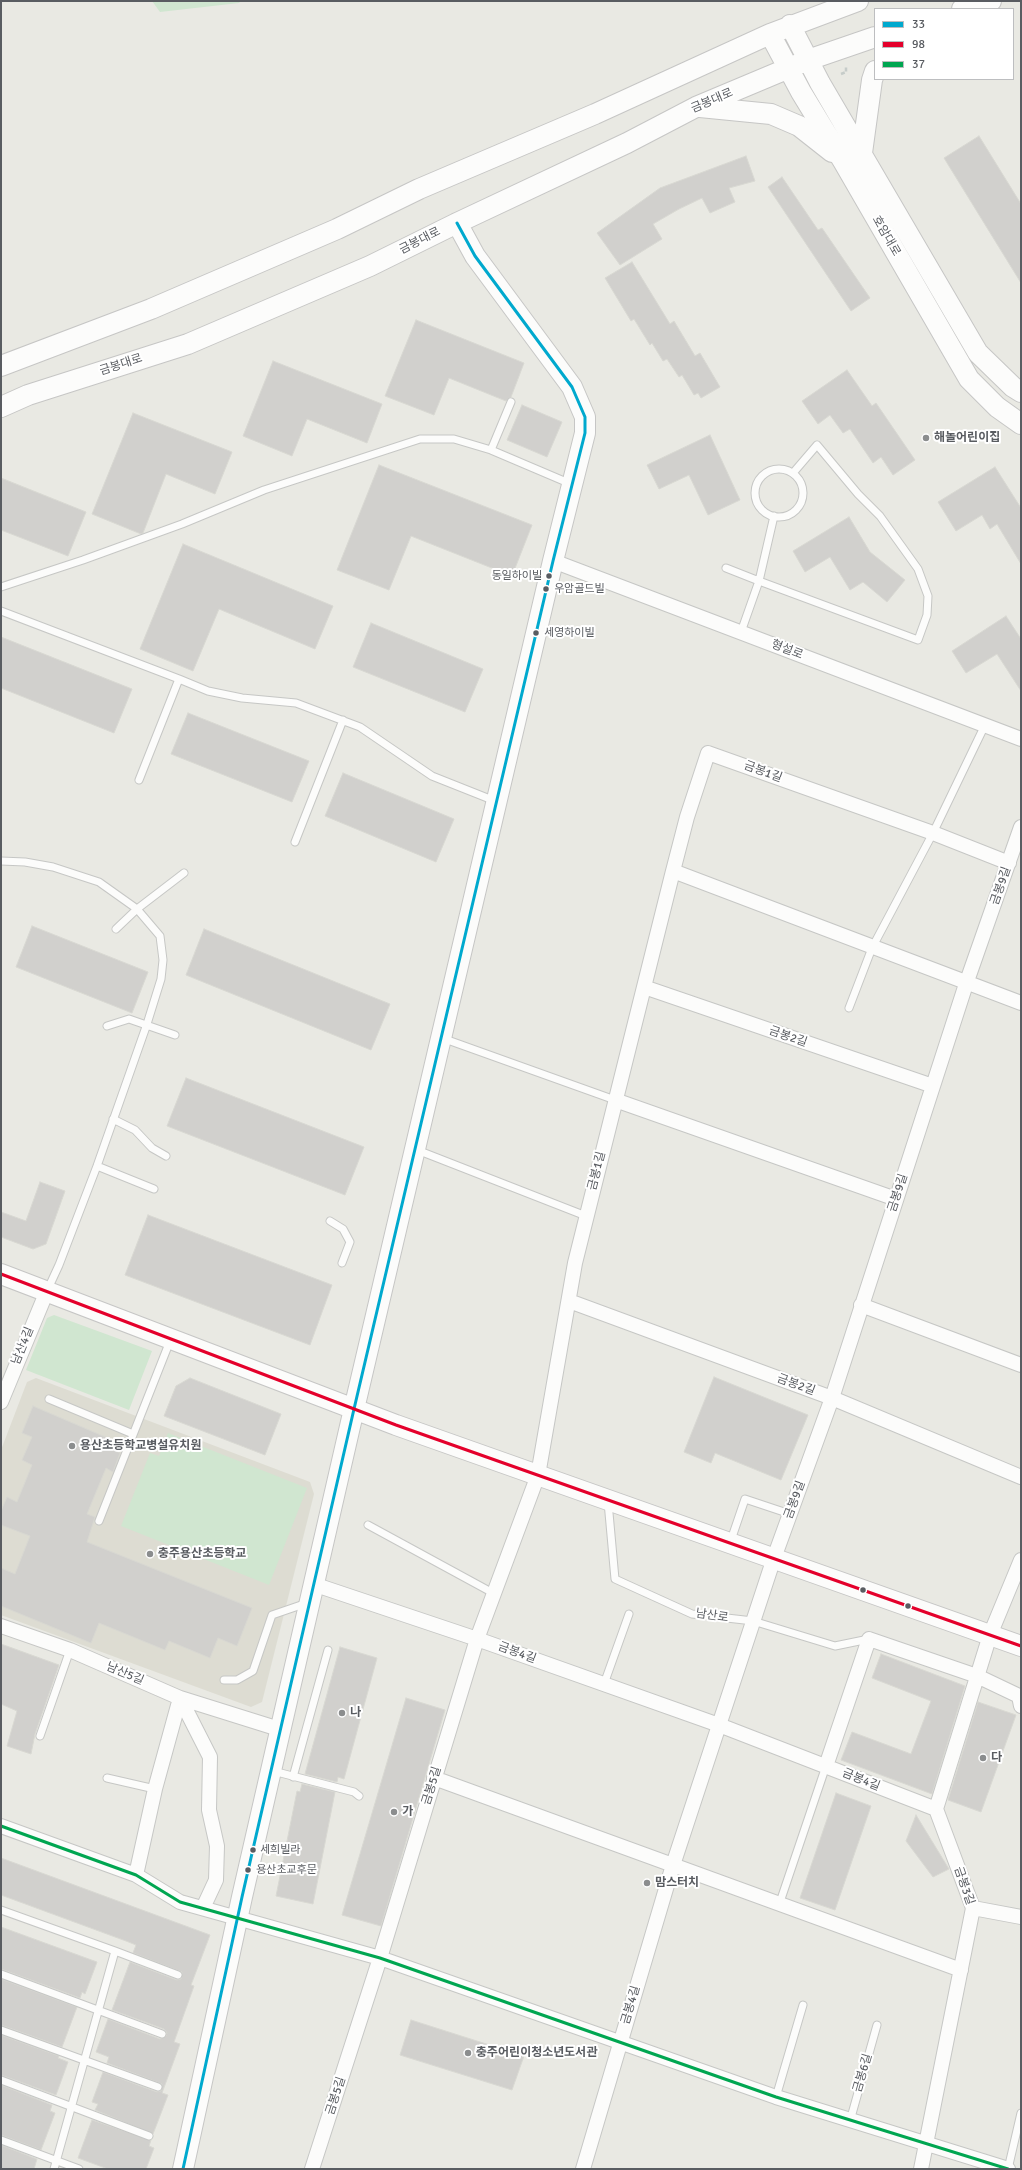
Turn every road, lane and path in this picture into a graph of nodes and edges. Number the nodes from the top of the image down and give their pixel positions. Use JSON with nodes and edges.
{"nodes":[{"id":1,"x":858,"y":1,"type":"edge"},
{"id":2,"x":991,"y":1,"type":"edge"},
{"id":3,"x":966,"y":8,"type":"edge"},
{"id":4,"x":790,"y":25,"type":"junction"},
{"id":5,"x":770,"y":34,"type":"junction"},
{"id":6,"x":874,"y":37,"type":"edge"},
{"id":7,"x":808,"y":60,"type":"junction"},
{"id":8,"x":788,"y":69,"type":"junction"},
{"id":9,"x":874,"y":74,"type":"edge"},
{"id":10,"x":696,"y":107,"type":"junction"},
{"id":11,"x":862,"y":153,"type":"junction"},
{"id":12,"x":843,"y":161,"type":"junction"},
{"id":13,"x":457,"y":223,"type":"junction"},
{"id":14,"x":1,"y":366,"type":"edge"},
{"id":15,"x":1021,"y":392,"type":"edge"},
{"id":16,"x":512,"y":402,"type":"dead end"},
{"id":17,"x":1,"y":407,"type":"edge"},
{"id":18,"x":1021,"y":424,"type":"edge"},
{"id":19,"x":491,"y":450,"type":"junction"},
{"id":20,"x":793,"y":473,"type":"junction"},
{"id":21,"x":573,"y":484,"type":"junction"},
{"id":22,"x":774,"y":516,"type":"junction"},
{"id":23,"x":553,"y":561,"type":"junction"},
{"id":24,"x":726,"y":568,"type":"dead end"},
{"id":25,"x":759,"y":581,"type":"junction"},
{"id":26,"x":1,"y":587,"type":"edge"},
{"id":27,"x":1,"y":611,"type":"edge"},
{"id":28,"x":740,"y":632,"type":"junction"},
{"id":29,"x":179,"y":679,"type":"junction"},
{"id":30,"x":343,"y":720,"type":"junction"},
{"id":31,"x":985,"y":725,"type":"junction"},
{"id":32,"x":1021,"y":739,"type":"edge"},
{"id":33,"x":139,"y":780,"type":"dead end"},
{"id":34,"x":496,"y":802,"type":"junction"},
{"id":35,"x":1021,"y":828,"type":"edge"},
{"id":36,"x":933,"y":833,"type":"junction"},
{"id":37,"x":295,"y":842,"type":"dead end"},
{"id":38,"x":1,"y":861,"type":"edge"},
{"id":39,"x":1008,"y":863,"type":"junction"},
{"id":40,"x":673,"y":871,"type":"junction"},
{"id":41,"x":184,"y":873,"type":"dead end"},
{"id":42,"x":137,"y":909,"type":"junction"},
{"id":43,"x":116,"y":929,"type":"dead end"},
{"id":44,"x":872,"y":948,"type":"junction"},
{"id":45,"x":966,"y":984,"type":"junction"},
{"id":46,"x":644,"y":987,"type":"junction"},
{"id":47,"x":1021,"y":1003,"type":"edge"},
{"id":48,"x":849,"y":1008,"type":"dead end"},
{"id":49,"x":147,"y":1024,"type":"junction"},
{"id":50,"x":107,"y":1026,"type":"dead end"},
{"id":51,"x":175,"y":1035,"type":"dead end"},
{"id":52,"x":441,"y":1037,"type":"junction"},
{"id":53,"x":933,"y":1086,"type":"junction"},
{"id":54,"x":615,"y":1100,"type":"junction"},
{"id":55,"x":113,"y":1119,"type":"junction"},
{"id":56,"x":414,"y":1150,"type":"junction"},
{"id":57,"x":166,"y":1156,"type":"dead end"},
{"id":58,"x":97,"y":1166,"type":"junction"},
{"id":59,"x":154,"y":1189,"type":"dead end"},
{"id":60,"x":896,"y":1199,"type":"junction"},
{"id":61,"x":586,"y":1216,"type":"junction"},
{"id":62,"x":330,"y":1221,"type":"dead end"},
{"id":63,"x":342,"y":1263,"type":"dead end"},
{"id":64,"x":1,"y":1274,"type":"edge"},
{"id":65,"x":47,"y":1291,"type":"junction"},
{"id":66,"x":569,"y":1301,"type":"junction"},
{"id":67,"x":861,"y":1304,"type":"junction"},
{"id":68,"x":171,"y":1338,"type":"junction"},
{"id":69,"x":1021,"y":1365,"type":"edge"},
{"id":70,"x":832,"y":1398,"type":"junction"},
{"id":71,"x":49,"y":1399,"type":"dead end"},
{"id":72,"x":1,"y":1402,"type":"edge"},
{"id":73,"x":354,"y":1409,"type":"junction"},
{"id":74,"x":133,"y":1434,"type":"junction"},
{"id":75,"x":538,"y":1475,"type":"junction"},
{"id":76,"x":1021,"y":1477,"type":"edge"},
{"id":77,"x":608,"y":1499,"type":"junction"},
{"id":78,"x":790,"y":1514,"type":"junction"},
{"id":79,"x":99,"y":1521,"type":"dead end"},
{"id":80,"x":368,"y":1525,"type":"dead end"},
{"id":81,"x":730,"y":1543,"type":"junction"},
{"id":82,"x":774,"y":1558,"type":"junction"},
{"id":83,"x":1021,"y":1560,"type":"edge"},
{"id":84,"x":311,"y":1593,"type":"junction"},
{"id":85,"x":493,"y":1593,"type":"junction"},
{"id":86,"x":629,"y":1614,"type":"dead end"},
{"id":87,"x":753,"y":1621,"type":"junction"},
{"id":88,"x":1,"y":1626,"type":"edge"},
{"id":89,"x":990,"y":1635,"type":"junction"},
{"id":90,"x":477,"y":1639,"type":"junction"},
{"id":91,"x":869,"y":1639,"type":"junction"},
{"id":92,"x":1021,"y":1646,"type":"edge"},
{"id":93,"x":70,"y":1650,"type":"junction"},
{"id":94,"x":328,"y":1650,"type":"dead end"},
{"id":95,"x":978,"y":1676,"type":"junction"},
{"id":96,"x":224,"y":1680,"type":"dead end"},
{"id":97,"x":604,"y":1684,"type":"junction"},
{"id":98,"x":180,"y":1698,"type":"junction"},
{"id":99,"x":1021,"y":1706,"type":"edge"},
{"id":100,"x":719,"y":1725,"type":"junction"},
{"id":101,"x":279,"y":1730,"type":"junction"},
{"id":102,"x":40,"y":1736,"type":"dead end"},
{"id":103,"x":826,"y":1766,"type":"junction"},
{"id":104,"x":271,"y":1771,"type":"junction"},
{"id":105,"x":293,"y":1777,"type":"junction"},
{"id":106,"x":106,"y":1778,"type":"dead end"},
{"id":107,"x":434,"y":1778,"type":"junction"},
{"id":108,"x":156,"y":1789,"type":"junction"},
{"id":109,"x":359,"y":1796,"type":"dead end"},
{"id":110,"x":936,"y":1809,"type":"junction"},
{"id":111,"x":1,"y":1826,"type":"edge"},
{"id":112,"x":673,"y":1865,"type":"junction"},
{"id":113,"x":136,"y":1874,"type":"junction"},
{"id":114,"x":780,"y":1902,"type":"junction"},
{"id":115,"x":203,"y":1908,"type":"junction"},
{"id":116,"x":973,"y":1908,"type":"junction"},
{"id":117,"x":1,"y":1910,"type":"edge"},
{"id":118,"x":1021,"y":1917,"type":"edge"},
{"id":119,"x":238,"y":1919,"type":"junction"},
{"id":120,"x":114,"y":1951,"type":"junction"},
{"id":121,"x":380,"y":1958,"type":"junction"},
{"id":122,"x":961,"y":1970,"type":"junction"},
{"id":123,"x":1,"y":1974,"type":"edge"},
{"id":124,"x":178,"y":1975,"type":"dead end"},
{"id":125,"x":803,"y":2004,"type":"dead end"},
{"id":126,"x":98,"y":2010,"type":"junction"},
{"id":127,"x":877,"y":2025,"type":"dead end"},
{"id":128,"x":1,"y":2030,"type":"edge"},
{"id":129,"x":162,"y":2034,"type":"dead end"},
{"id":130,"x":620,"y":2043,"type":"junction"},
{"id":131,"x":84,"y":2060,"type":"junction"},
{"id":132,"x":1,"y":2080,"type":"edge"},
{"id":133,"x":158,"y":2088,"type":"dead end"},
{"id":134,"x":776,"y":2097,"type":"junction"},
{"id":135,"x":71,"y":2106,"type":"junction"},
{"id":136,"x":1021,"y":2113,"type":"edge"},
{"id":137,"x":850,"y":2120,"type":"junction"},
{"id":138,"x":150,"y":2136,"type":"dead end"},
{"id":139,"x":1,"y":2140,"type":"edge"},
{"id":140,"x":926,"y":2145,"type":"junction"},
{"id":141,"x":56,"y":2160,"type":"junction"},
{"id":142,"x":54,"y":2169,"type":"edge"},
{"id":143,"x":79,"y":2169,"type":"edge"},
{"id":144,"x":183,"y":2169,"type":"edge"},
{"id":145,"x":312,"y":2169,"type":"edge"},
{"id":146,"x":583,"y":2169,"type":"edge"},
{"id":147,"x":921,"y":2169,"type":"edge"},
{"id":148,"x":1008,"y":2169,"type":"edge"}],
"edges":[{"from":1,"to":4,"type":"street"},
{"from":2,"to":3,"type":"street"},
{"from":4,"to":5,"type":"street"},
{"from":4,"to":7,"type":"street","name":"호암대로"},
{"from":5,"to":8,"type":"street","name":"호암대로"},
{"from":5,"to":14,"type":"street"},
{"from":6,"to":7,"type":"street","name":"금봉대로"},
{"from":7,"to":8,"type":"street","name":"금봉대로"},
{"from":7,"to":11,"type":"street","name":"호암대로"},
{"from":8,"to":10,"type":"street","name":"금봉대로"},
{"from":8,"to":12,"type":"street","name":"호암대로"},
{"from":9,"to":11,"type":"street"},
{"from":10,"to":12,"type":"street"},
{"from":10,"to":13,"type":"street","name":"금봉대로"},
{"from":11,"to":15,"type":"street","name":"호암대로"},
{"from":12,"to":18,"type":"street","name":"호암대로"},
{"from":13,"to":17,"type":"street","name":"금봉대로"},
{"from":13,"to":21,"type":"street"},
{"from":16,"to":19,"type":"lane"},
{"from":19,"to":21,"type":"lane"},
{"from":19,"to":26,"type":"lane"},
{"from":20,"to":22,"type":"lane"},
{"from":20,"to":22,"type":"lane"},
{"from":20,"to":25,"type":"lane"},
{"from":21,"to":23,"type":"street"},
{"from":22,"to":25,"type":"lane"},
{"from":23,"to":28,"type":"street","name":"형설로"},
{"from":23,"to":34,"type":"street"},
{"from":24,"to":25,"type":"lane"},
{"from":25,"to":28,"type":"lane"},
{"from":27,"to":29,"type":"lane"},
{"from":28,"to":31,"type":"street","name":"형설로"},
{"from":29,"to":30,"type":"lane"},
{"from":29,"to":33,"type":"lane"},
{"from":30,"to":34,"type":"lane"},
{"from":30,"to":37,"type":"lane"},
{"from":31,"to":32,"type":"street","name":"형설로"},
{"from":31,"to":36,"type":"lane"},
{"from":34,"to":52,"type":"street"},
{"from":35,"to":39,"type":"street","name":"금봉9길"},
{"from":36,"to":39,"type":"street","name":"금봉1길"},
{"from":36,"to":40,"type":"street","name":"금봉1길"},
{"from":36,"to":44,"type":"lane"},
{"from":38,"to":42,"type":"lane"},
{"from":39,"to":45,"type":"street","name":"금봉9길"},
{"from":40,"to":44,"type":"street"},
{"from":40,"to":46,"type":"street","name":"금봉1길"},
{"from":41,"to":42,"type":"lane"},
{"from":42,"to":43,"type":"lane"},
{"from":42,"to":49,"type":"lane"},
{"from":44,"to":45,"type":"street"},
{"from":44,"to":48,"type":"lane"},
{"from":45,"to":47,"type":"street"},
{"from":45,"to":53,"type":"street","name":"금봉9길"},
{"from":46,"to":53,"type":"street","name":"금봉2길"},
{"from":46,"to":54,"type":"street","name":"금봉1길"},
{"from":49,"to":50,"type":"lane"},
{"from":49,"to":51,"type":"lane"},
{"from":49,"to":55,"type":"lane"},
{"from":52,"to":54,"type":"lane"},
{"from":52,"to":56,"type":"street"},
{"from":53,"to":60,"type":"street","name":"금봉9길"},
{"from":54,"to":60,"type":"street"},
{"from":54,"to":61,"type":"street","name":"금봉1길"},
{"from":55,"to":57,"type":"lane"},
{"from":55,"to":58,"type":"lane"},
{"from":56,"to":61,"type":"lane"},
{"from":56,"to":73,"type":"street"},
{"from":58,"to":59,"type":"lane"},
{"from":58,"to":65,"type":"lane"},
{"from":60,"to":67,"type":"street","name":"금봉9길"},
{"from":61,"to":66,"type":"street","name":"금봉1길"},
{"from":62,"to":63,"type":"lane"},
{"from":64,"to":65,"type":"street"},
{"from":65,"to":68,"type":"street"},
{"from":65,"to":72,"type":"street","name":"남산4길"},
{"from":66,"to":70,"type":"street","name":"금봉2길"},
{"from":66,"to":75,"type":"street","name":"금봉1길"},
{"from":67,"to":69,"type":"street"},
{"from":67,"to":70,"type":"street","name":"금봉9길"},
{"from":68,"to":73,"type":"street"},
{"from":68,"to":74,"type":"lane"},
{"from":70,"to":76,"type":"street","name":"금봉2길"},
{"from":70,"to":78,"type":"street","name":"금봉9길"},
{"from":71,"to":74,"type":"lane"},
{"from":73,"to":75,"type":"street"},
{"from":73,"to":84,"type":"street"},
{"from":74,"to":79,"type":"lane"},
{"from":75,"to":77,"type":"street"},
{"from":75,"to":85,"type":"street","name":"금봉5길"},
{"from":77,"to":81,"type":"street"},
{"from":77,"to":87,"type":"lane","name":"남산로"},
{"from":78,"to":81,"type":"lane"},
{"from":78,"to":82,"type":"street","name":"금봉9길"},
{"from":80,"to":85,"type":"lane"},
{"from":81,"to":82,"type":"street"},
{"from":82,"to":87,"type":"street","name":"금봉4길"},
{"from":82,"to":89,"type":"street"},
{"from":83,"to":89,"type":"street"},
{"from":84,"to":90,"type":"street","name":"금봉4길"},
{"from":84,"to":96,"type":"lane"},
{"from":84,"to":101,"type":"street"},
{"from":85,"to":90,"type":"street","name":"금봉5길"},
{"from":86,"to":97,"type":"lane"},
{"from":87,"to":91,"type":"lane","name":"남산로"},
{"from":87,"to":100,"type":"street","name":"금봉4길"},
{"from":88,"to":93,"type":"street","name":"남산5길"},
{"from":89,"to":92,"type":"street"},
{"from":89,"to":95,"type":"street"},
{"from":90,"to":97,"type":"street","name":"금봉4길"},
{"from":90,"to":107,"type":"street","name":"금봉5길"},
{"from":91,"to":95,"type":"street"},
{"from":91,"to":103,"type":"street"},
{"from":93,"to":98,"type":"street","name":"남산5길"},
{"from":93,"to":102,"type":"lane"},
{"from":94,"to":105,"type":"lane"},
{"from":95,"to":99,"type":"street"},
{"from":95,"to":110,"type":"street"},
{"from":97,"to":100,"type":"street","name":"금봉4길"},
{"from":98,"to":101,"type":"street","name":"남산5길"},
{"from":98,"to":108,"type":"street"},
{"from":98,"to":115,"type":"street"},
{"from":100,"to":103,"type":"street","name":"금봉4길"},
{"from":100,"to":112,"type":"street","name":"금봉4길"},
{"from":101,"to":104,"type":"street"},
{"from":103,"to":110,"type":"street","name":"금봉4길"},
{"from":103,"to":114,"type":"lane"},
{"from":104,"to":105,"type":"lane"},
{"from":104,"to":119,"type":"street"},
{"from":105,"to":109,"type":"lane"},
{"from":106,"to":108,"type":"lane"},
{"from":107,"to":112,"type":"street"},
{"from":107,"to":121,"type":"street","name":"금봉5길"},
{"from":108,"to":113,"type":"street"},
{"from":110,"to":116,"type":"street","name":"금봉3길"},
{"from":111,"to":113,"type":"street"},
{"from":112,"to":114,"type":"street"},
{"from":112,"to":130,"type":"street","name":"금봉4길"},
{"from":113,"to":115,"type":"street"},
{"from":114,"to":122,"type":"street"},
{"from":115,"to":119,"type":"street"},
{"from":116,"to":118,"type":"street"},
{"from":116,"to":122,"type":"street","name":"금봉3길"},
{"from":117,"to":120,"type":"lane"},
{"from":119,"to":121,"type":"street"},
{"from":119,"to":144,"type":"street"},
{"from":120,"to":124,"type":"lane"},
{"from":120,"to":126,"type":"lane"},
{"from":121,"to":130,"type":"street"},
{"from":121,"to":145,"type":"street","name":"금봉5길"},
{"from":122,"to":140,"type":"street","name":"금봉3길"},
{"from":123,"to":126,"type":"lane"},
{"from":125,"to":134,"type":"lane"},
{"from":126,"to":129,"type":"lane"},
{"from":126,"to":131,"type":"lane"},
{"from":127,"to":137,"type":"lane","name":"금봉6길"},
{"from":128,"to":131,"type":"lane"},
{"from":130,"to":134,"type":"street"},
{"from":130,"to":146,"type":"street","name":"금봉4길"},
{"from":131,"to":133,"type":"lane"},
{"from":131,"to":135,"type":"lane"},
{"from":132,"to":135,"type":"lane"},
{"from":134,"to":137,"type":"street"},
{"from":135,"to":138,"type":"lane"},
{"from":135,"to":141,"type":"lane"},
{"from":136,"to":148,"type":"lane"},
{"from":137,"to":140,"type":"street"},
{"from":139,"to":141,"type":"lane"},
{"from":140,"to":147,"type":"street","name":"금봉3길"},
{"from":140,"to":148,"type":"street"},
{"from":141,"to":142,"type":"lane"},
{"from":141,"to":143,"type":"lane"}]}
